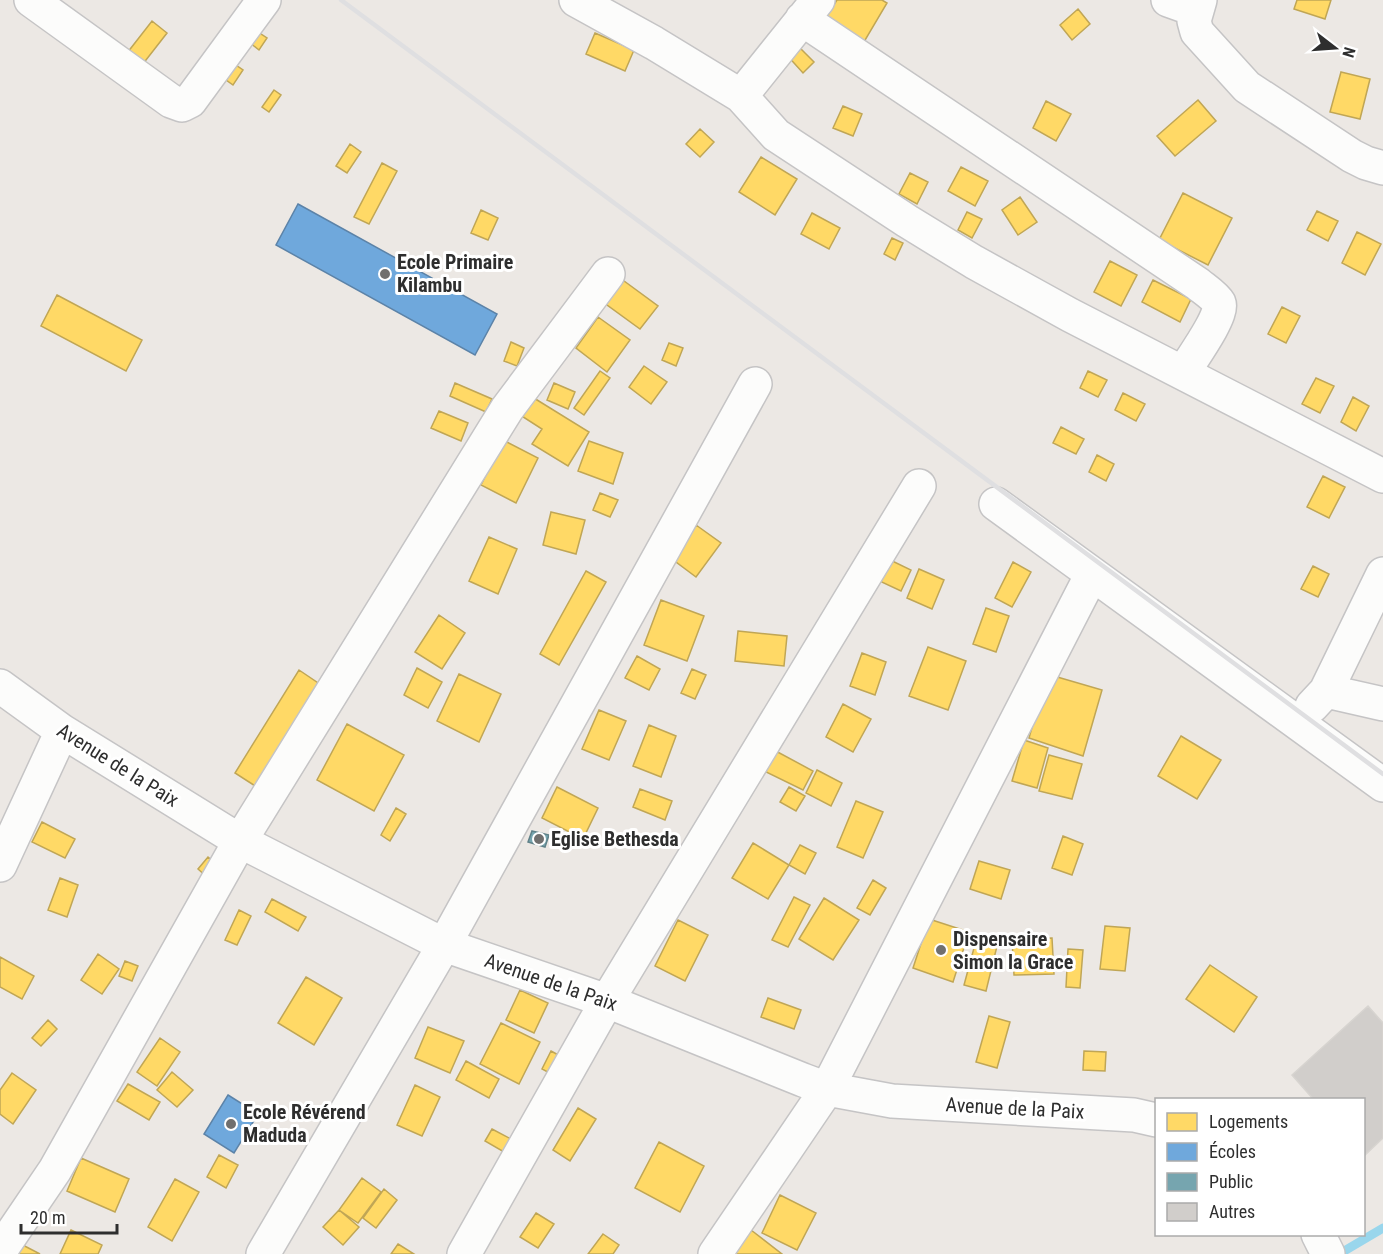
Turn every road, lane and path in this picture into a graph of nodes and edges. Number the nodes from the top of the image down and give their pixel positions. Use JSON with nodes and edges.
{"nodes":[{"id":1,"x":31,"y":0,"type":"edge"},
{"id":2,"x":264,"y":0,"type":"edge"},
{"id":3,"x":576,"y":0,"type":"edge"},
{"id":4,"x":1188,"y":3,"type":"edge"},
{"id":5,"x":810,"y":10,"type":"edge"},
{"id":6,"x":741,"y":96,"type":"junction"},
{"id":7,"x":1383,"y":168,"type":"edge"},
{"id":8,"x":608,"y":274,"type":"dead end"},
{"id":9,"x":1183,"y":373,"type":"junction"},
{"id":10,"x":755,"y":384,"type":"dead end"},
{"id":11,"x":1383,"y":476,"type":"edge"},
{"id":12,"x":919,"y":486,"type":"dead end"},
{"id":13,"x":996,"y":504,"type":"dead end"},
{"id":14,"x":1092,"y":574,"type":"junction"},
{"id":15,"x":1383,"y":574,"type":"edge"},
{"id":16,"x":0,"y":686,"type":"edge"},
{"id":17,"x":1326,"y":691,"type":"junction"},
{"id":18,"x":1383,"y":704,"type":"edge"},
{"id":19,"x":1298,"y":722,"type":"junction"},
{"id":20,"x":62,"y":731,"type":"junction"},
{"id":21,"x":1383,"y":785,"type":"edge"},
{"id":22,"x":240,"y":841,"type":"junction"},
{"id":23,"x":0,"y":865,"type":"edge"},
{"id":24,"x":444,"y":945,"type":"junction"},
{"id":25,"x":607,"y":1001,"type":"junction"},
{"id":26,"x":827,"y":1089,"type":"junction"},
{"id":27,"x":1155,"y":1120,"type":"edge"},
{"id":28,"x":1319,"y":1236,"type":"edge"},
{"id":29,"x":0,"y":1251,"type":"edge"},
{"id":30,"x":263,"y":1254,"type":"edge"},
{"id":31,"x":464,"y":1254,"type":"edge"},
{"id":32,"x":715,"y":1254,"type":"edge"},
{"id":33,"x":1328,"y":1254,"type":"edge"}],
"edges":[{"from":1,"to":2,"type":"street"},
{"from":3,"to":6,"type":"street"},
{"from":4,"to":7,"type":"street"},
{"from":5,"to":6,"type":"street"},
{"from":5,"to":9,"type":"street"},
{"from":6,"to":9,"type":"street"},
{"from":8,"to":22,"type":"street"},
{"from":9,"to":11,"type":"street"},
{"from":10,"to":24,"type":"street"},
{"from":12,"to":25,"type":"street"},
{"from":13,"to":14,"type":"street"},
{"from":14,"to":19,"type":"street"},
{"from":14,"to":26,"type":"street"},
{"from":15,"to":17,"type":"street"},
{"from":16,"to":20,"type":"street","name":"Avenue de la Paix"},
{"from":17,"to":18,"type":"street"},
{"from":17,"to":19,"type":"street"},
{"from":19,"to":21,"type":"street"},
{"from":20,"to":22,"type":"street","name":"Avenue de la Paix"},
{"from":20,"to":23,"type":"street"},
{"from":22,"to":24,"type":"street","name":"Avenue de la Paix"},
{"from":22,"to":29,"type":"street"},
{"from":24,"to":25,"type":"street","name":"Avenue de la Paix"},
{"from":24,"to":30,"type":"street"},
{"from":25,"to":26,"type":"street","name":"Avenue de la Paix"},
{"from":25,"to":31,"type":"street"},
{"from":26,"to":27,"type":"street","name":"Avenue de la Paix"},
{"from":26,"to":32,"type":"street"},
{"from":28,"to":33,"type":"street"}]}
